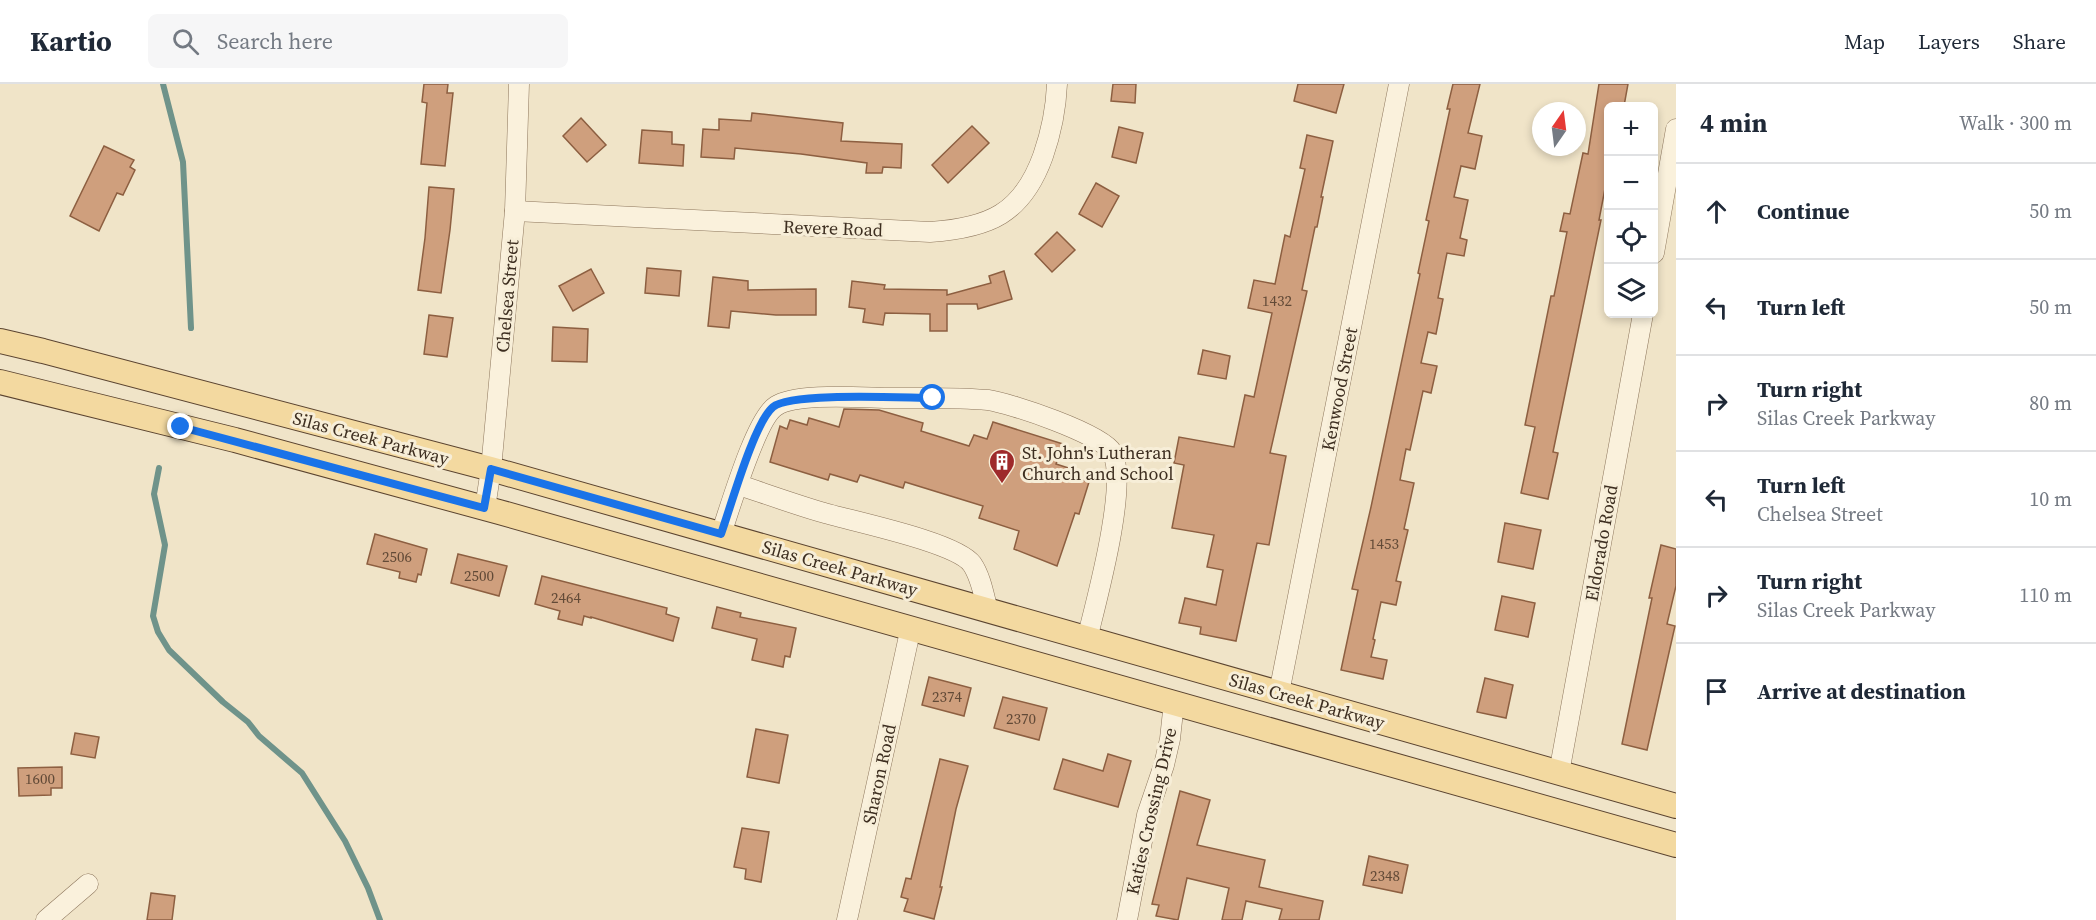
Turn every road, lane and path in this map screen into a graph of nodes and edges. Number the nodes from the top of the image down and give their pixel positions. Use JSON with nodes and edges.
{"nodes":[{"id":1,"x":519,"y":84,"type":"edge"},
{"id":2,"x":1057,"y":84,"type":"edge"},
{"id":3,"x":1399,"y":84,"type":"edge"},
{"id":4,"x":1676,"y":129,"type":"edge"},
{"id":5,"x":515,"y":211,"type":"junction"},
{"id":6,"x":1658,"y":226,"type":"edge"},
{"id":7,"x":1641,"y":318,"type":"edge"},
{"id":8,"x":0,"y":341,"type":"edge"},
{"id":9,"x":0,"y":382,"type":"edge"},
{"id":10,"x":491,"y":469,"type":"junction"},
{"id":11,"x":739,"y":485,"type":"junction"},
{"id":12,"x":484,"y":508,"type":"junction"},
{"id":13,"x":721,"y":534,"type":"junction"},
{"id":14,"x":988,"y":611,"type":"junction"},
{"id":15,"x":911,"y":627,"type":"junction"},
{"id":16,"x":1088,"y":639,"type":"junction"},
{"id":17,"x":1279,"y":693,"type":"junction"},
{"id":18,"x":1174,"y":702,"type":"junction"},
{"id":19,"x":1559,"y":773,"type":"junction"},
{"id":20,"x":1676,"y":806,"type":"edge"},
{"id":21,"x":1676,"y":845,"type":"edge"},
{"id":22,"x":88,"y":884,"type":"dead end"},
{"id":23,"x":46,"y":920,"type":"edge"},
{"id":24,"x":847,"y":920,"type":"edge"},
{"id":25,"x":1126,"y":920,"type":"edge"}],
"edges":[{"from":1,"to":5,"type":"street","name":"Chelsea Street"},
{"from":2,"to":5,"type":"street","name":"Revere Road"},
{"from":3,"to":17,"type":"street","name":"Kenwood Street"},
{"from":4,"to":6,"type":"street"},
{"from":5,"to":10,"type":"street","name":"Chelsea Street"},
{"from":7,"to":19,"type":"street","name":"Eldorado Road"},
{"from":8,"to":10,"type":"main road","name":"Silas Creek Parkway"},
{"from":9,"to":12,"type":"main road","name":"Silas Creek Parkway"},
{"from":10,"to":12,"type":"street","name":"Chelsea Street"},
{"from":10,"to":13,"type":"main road","name":"Silas Creek Parkway"},
{"from":11,"to":13,"type":"street"},
{"from":11,"to":14,"type":"street"},
{"from":11,"to":16,"type":"street"},
{"from":12,"to":15,"type":"main road","name":"Silas Creek Parkway"},
{"from":13,"to":14,"type":"main road","name":"Silas Creek Parkway"},
{"from":14,"to":16,"type":"main road","name":"Silas Creek Parkway"},
{"from":15,"to":18,"type":"main road","name":"Silas Creek Parkway"},
{"from":15,"to":24,"type":"street","name":"Sharon Road"},
{"from":16,"to":17,"type":"main road","name":"Silas Creek Parkway"},
{"from":17,"to":19,"type":"main road","name":"Silas Creek Parkway"},
{"from":18,"to":21,"type":"main road","name":"Silas Creek Parkway"},
{"from":18,"to":25,"type":"street","name":"Katies Crossing Drive"},
{"from":19,"to":20,"type":"main road","name":"Silas Creek Parkway"},
{"from":22,"to":23,"type":"street"}]}
